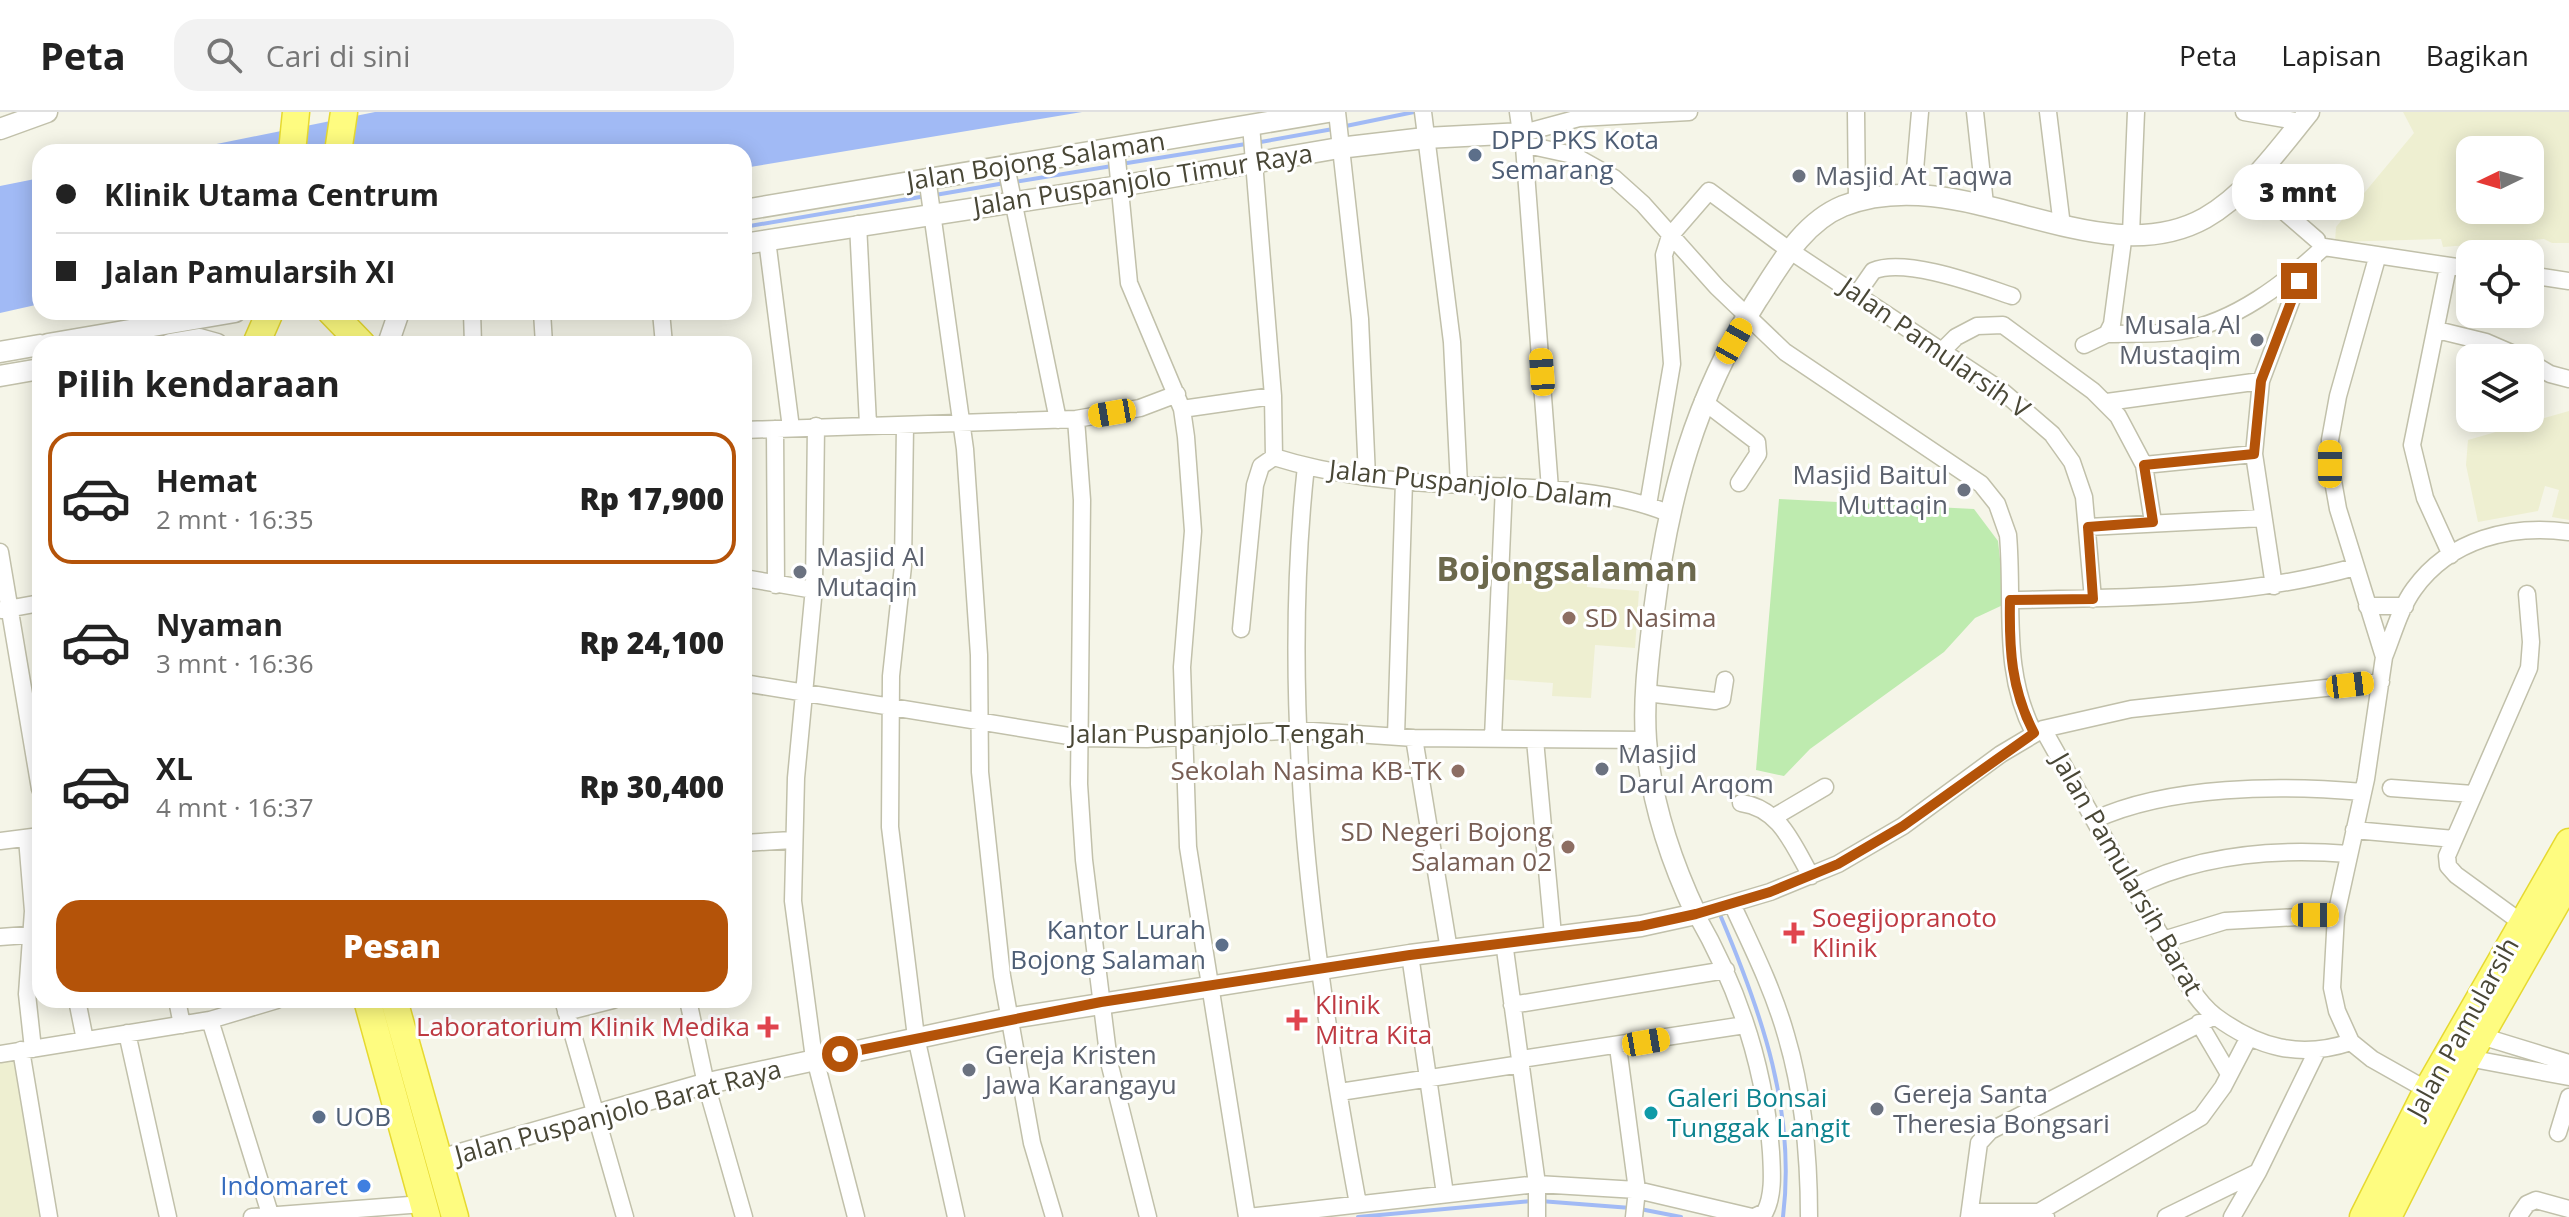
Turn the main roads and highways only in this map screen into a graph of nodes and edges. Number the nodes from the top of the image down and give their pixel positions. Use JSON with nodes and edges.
{"nodes":[{"id":1,"x":344,"y":112,"type":"edge"},
{"id":2,"x":296,"y":113,"type":"edge"},
{"id":3,"x":293,"y":144,"type":"edge"},
{"id":4,"x":339,"y":144,"type":"edge"},
{"id":5,"x":339,"y":320,"type":"edge"},
{"id":6,"x":354,"y":336,"type":"edge"},
{"id":7,"x":2569,"y":842,"type":"edge"},
{"id":8,"x":2569,"y":881,"type":"edge"},
{"id":9,"x":369,"y":1008,"type":"edge"},
{"id":10,"x":396,"y":1008,"type":"edge"},
{"id":11,"x":425,"y":1210,"type":"edge"},
{"id":12,"x":455,"y":1217,"type":"edge"},
{"id":13,"x":2363,"y":1217,"type":"edge"},
{"id":14,"x":2388,"y":1217,"type":"edge"}],
"edges":[{"from":1,"to":4,"type":"highway"},
{"from":2,"to":3,"type":"highway"},
{"from":5,"to":6,"type":"highway"},
{"from":7,"to":13,"type":"highway","name":"Jalan Pamularsih"},
{"from":8,"to":14,"type":"highway","name":"Jalan Pamularsih"},
{"from":9,"to":11,"type":"highway"},
{"from":10,"to":12,"type":"highway"}]}
